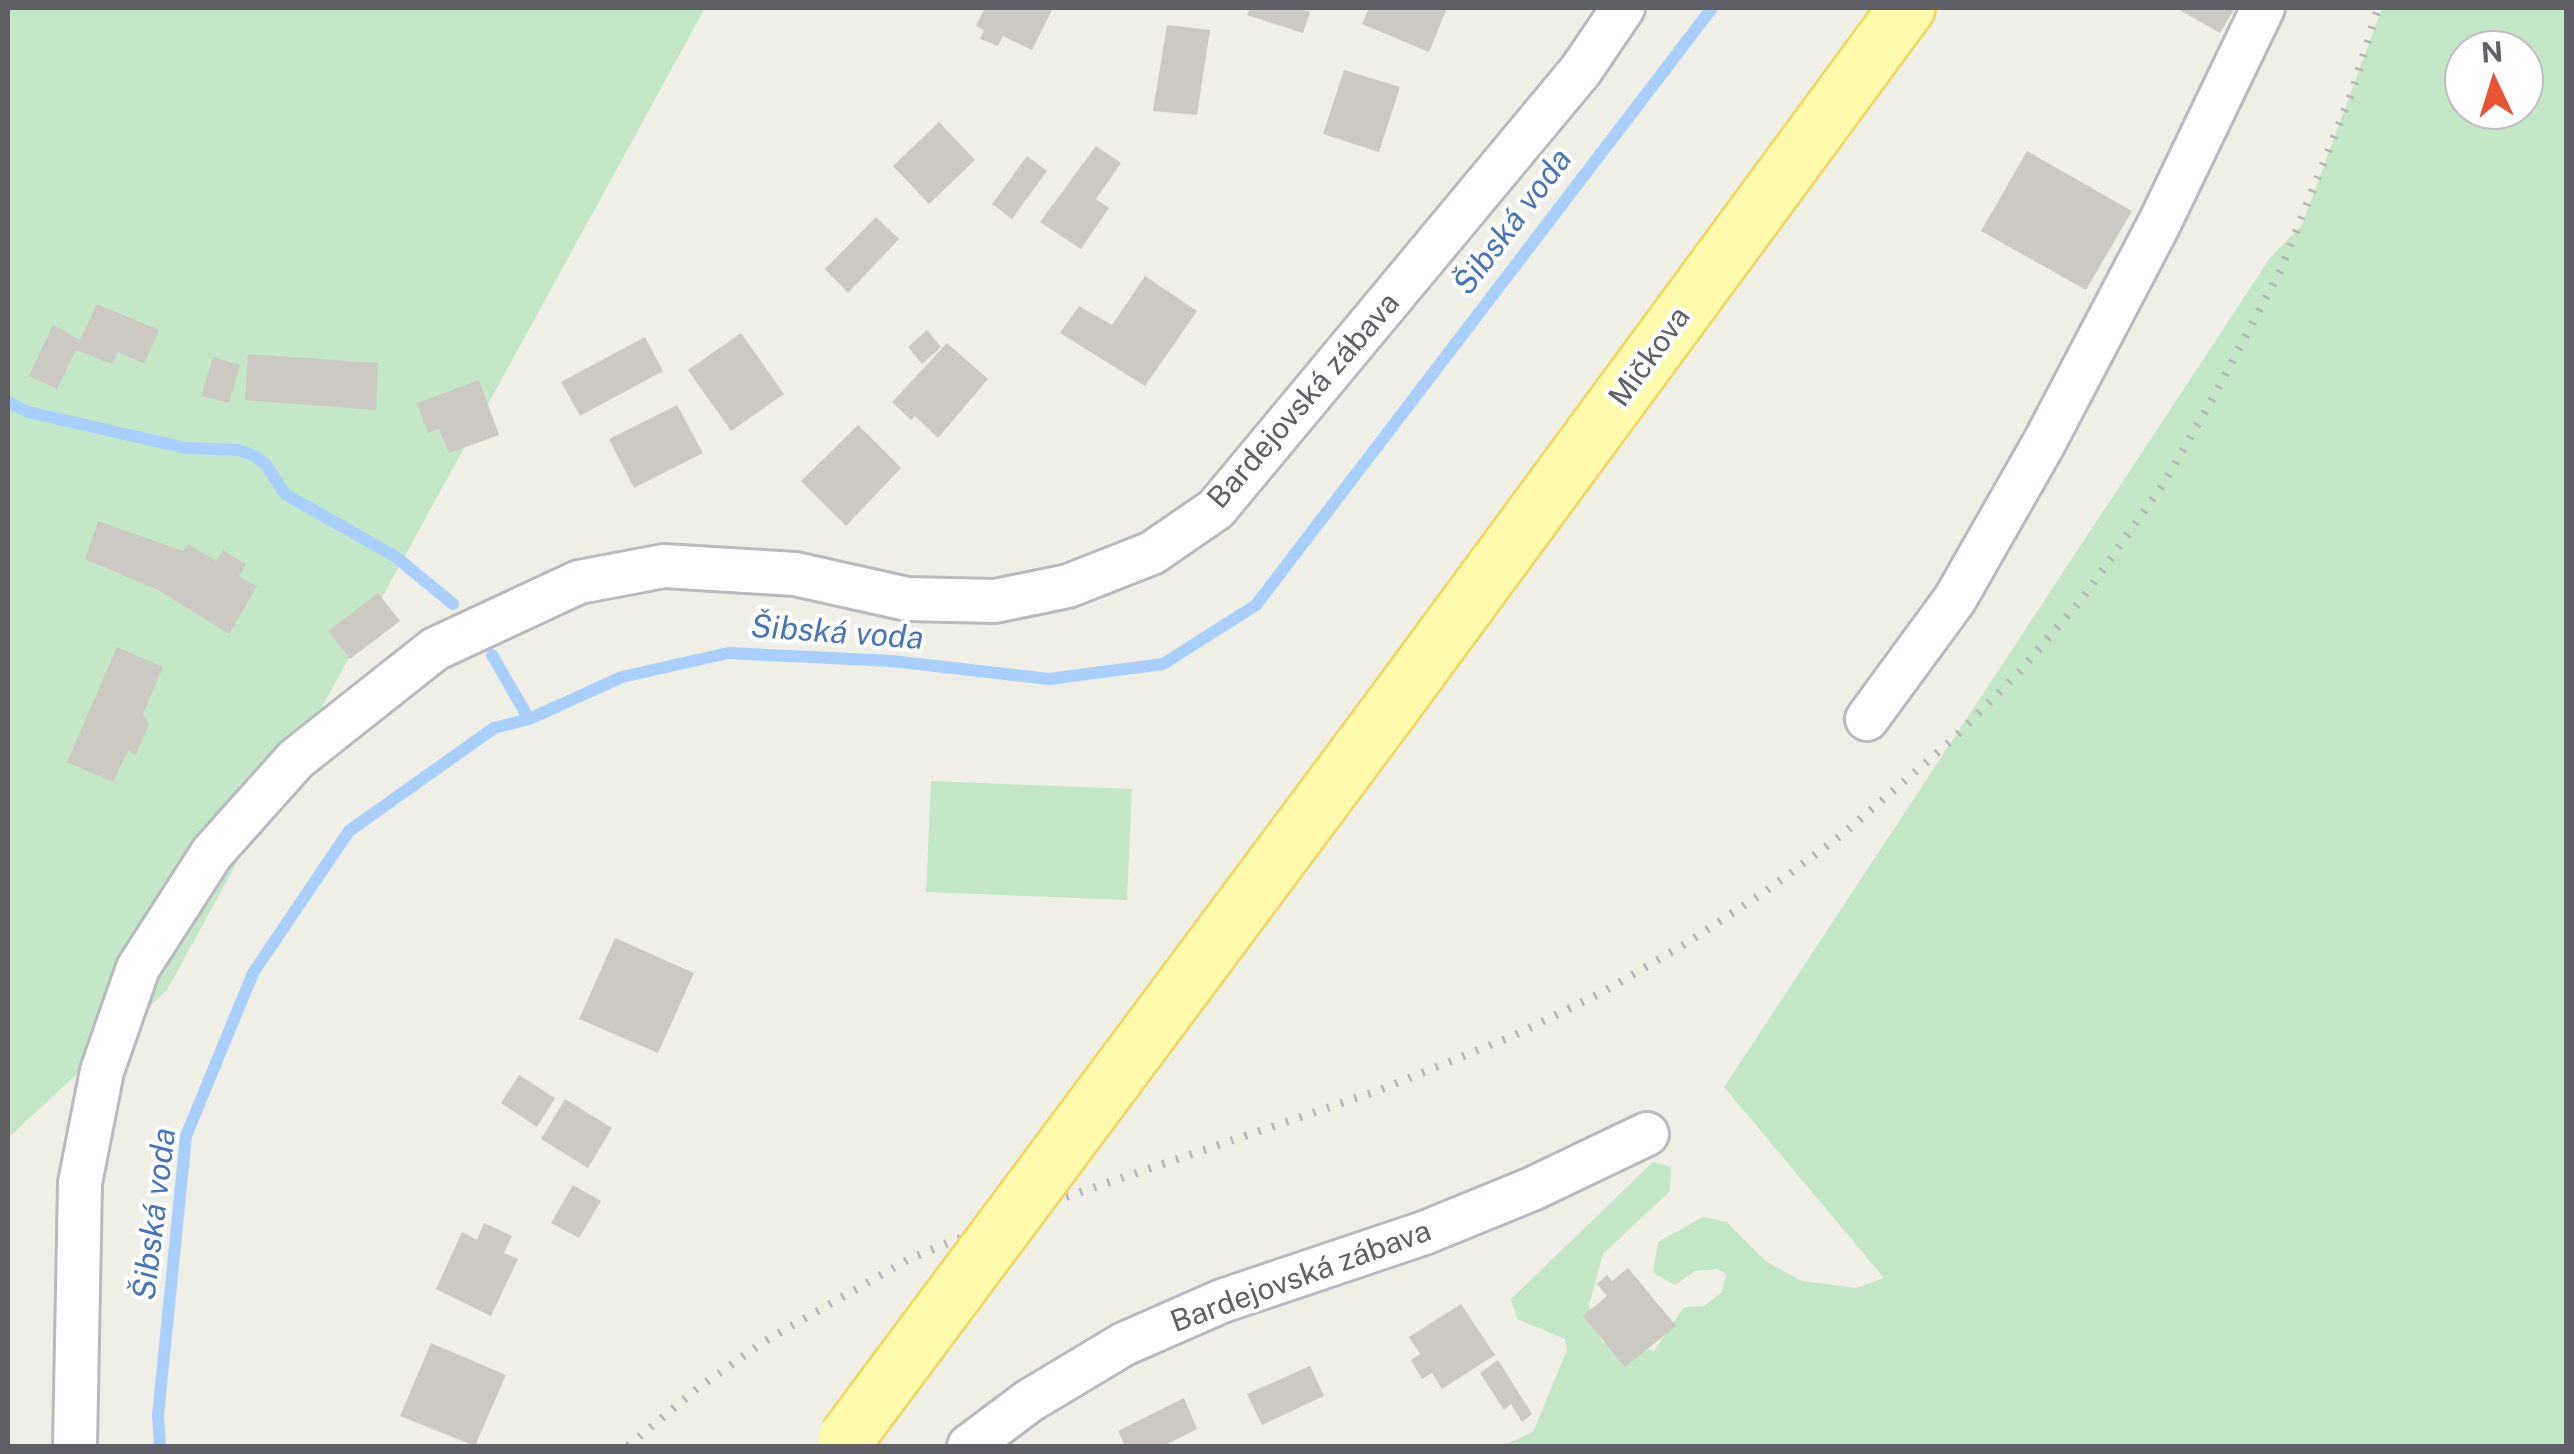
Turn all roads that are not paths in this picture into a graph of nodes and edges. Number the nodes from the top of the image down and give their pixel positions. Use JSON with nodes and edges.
{"nodes":[{"id":1,"x":1623,"y":8,"type":"edge"},
{"id":2,"x":1907,"y":8,"type":"edge"},
{"id":3,"x":2263,"y":8,"type":"edge"},
{"id":4,"x":1867,"y":718,"type":"dead end"},
{"id":5,"x":1648,"y":1134,"type":"dead end"},
{"id":6,"x":843,"y":1443,"type":"edge"},
{"id":7,"x":76,"y":1446,"type":"edge"},
{"id":8,"x":969,"y":1446,"type":"edge"}],
"edges":[{"from":1,"to":7,"type":"street","name":"Bardejovská zábava"},
{"from":2,"to":6,"type":"main road","name":"Mičkova","bridge":true},
{"from":3,"to":4,"type":"street"},
{"from":5,"to":8,"type":"street","name":"Bardejovská zábava"}]}
